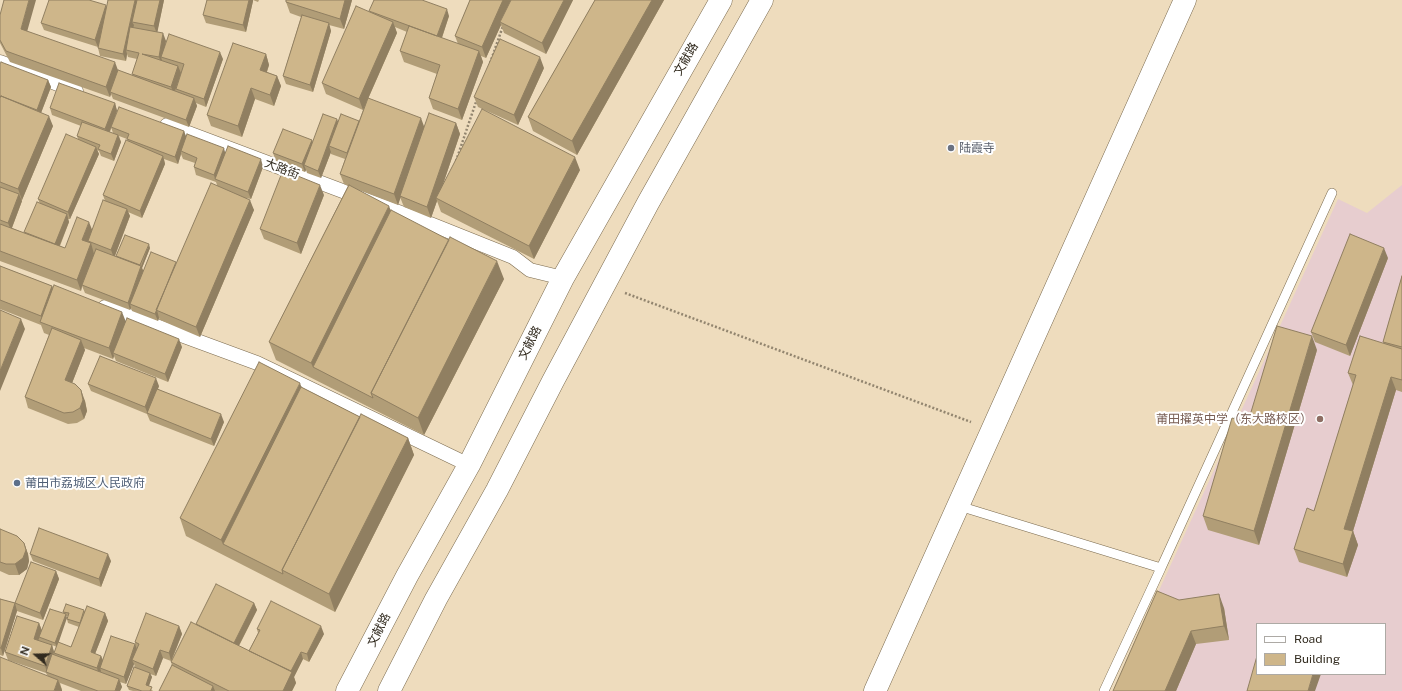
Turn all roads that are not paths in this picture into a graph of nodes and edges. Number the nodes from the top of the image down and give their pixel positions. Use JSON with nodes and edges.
{"nodes":[{"id":1,"x":721,"y":0,"type":"edge"},
{"id":2,"x":762,"y":0,"type":"edge"},
{"id":3,"x":1185,"y":0,"type":"edge"},
{"id":4,"x":0,"y":62,"type":"edge"},
{"id":5,"x":85,"y":95,"type":"edge"},
{"id":6,"x":158,"y":122,"type":"edge"},
{"id":7,"x":1332,"y":193,"type":"dead end"},
{"id":8,"x":563,"y":278,"type":"junction"},
{"id":9,"x":94,"y":303,"type":"edge"},
{"id":10,"x":469,"y":465,"type":"junction"},
{"id":11,"x":959,"y":506,"type":"junction"},
{"id":12,"x":1161,"y":568,"type":"junction"},
{"id":13,"x":348,"y":691,"type":"edge"},
{"id":14,"x":389,"y":691,"type":"edge"},
{"id":15,"x":875,"y":691,"type":"edge"},
{"id":16,"x":1104,"y":691,"type":"edge"}],
"edges":[{"from":1,"to":8,"type":"main road","name":"文献路"},
{"from":2,"to":14,"type":"main road"},
{"from":3,"to":11,"type":"main road"},
{"from":4,"to":5,"type":"street"},
{"from":6,"to":8,"type":"street","name":"大路街"},
{"from":7,"to":12,"type":"lane"},
{"from":8,"to":10,"type":"main road","name":"文献路"},
{"from":9,"to":10,"type":"street"},
{"from":10,"to":13,"type":"main road","name":"文献路"},
{"from":11,"to":12,"type":"lane"},
{"from":11,"to":15,"type":"main road"},
{"from":12,"to":16,"type":"lane"}]}
